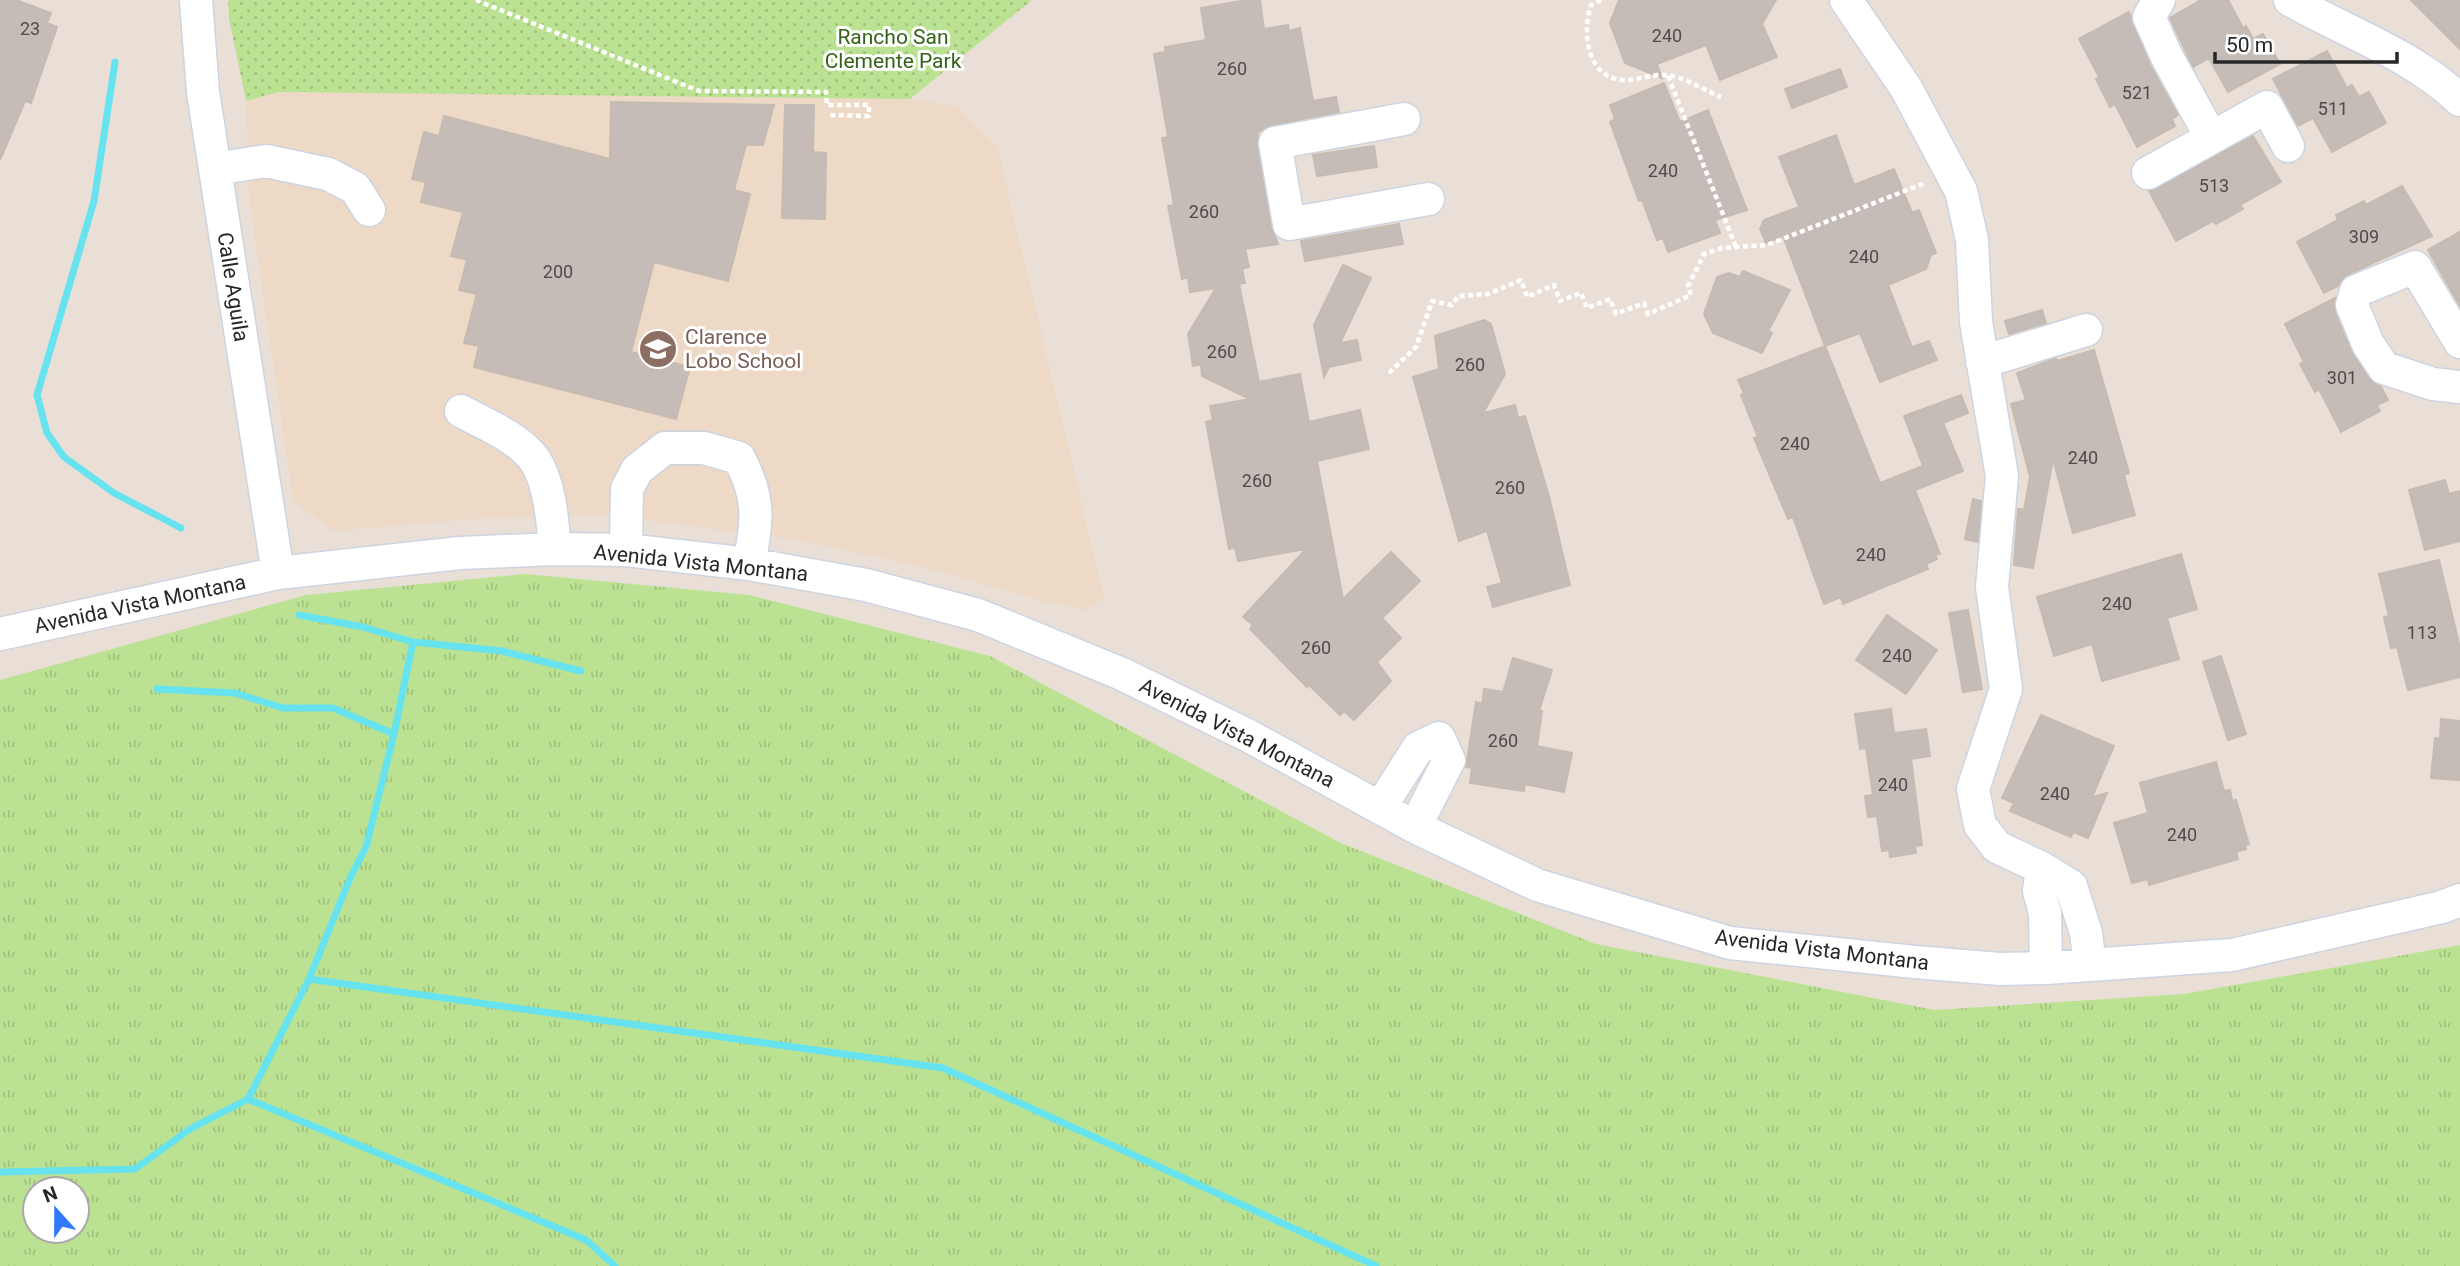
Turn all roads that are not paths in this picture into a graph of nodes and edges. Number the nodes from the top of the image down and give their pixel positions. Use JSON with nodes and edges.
{"nodes":[{"id":1,"x":196,"y":0,"type":"edge"},
{"id":2,"x":1846,"y":0,"type":"edge"},
{"id":3,"x":2159,"y":0,"type":"edge"},
{"id":4,"x":2309,"y":4,"type":"edge"},
{"id":5,"x":2460,"y":100,"type":"edge"},
{"id":6,"x":1404,"y":119,"type":"dead end"},
{"id":7,"x":2211,"y":137,"type":"junction"},
{"id":8,"x":2288,"y":146,"type":"dead end"},
{"id":9,"x":215,"y":169,"type":"junction"},
{"id":10,"x":2148,"y":173,"type":"dead end"},
{"id":11,"x":1428,"y":199,"type":"dead end"},
{"id":12,"x":369,"y":209,"type":"dead end"},
{"id":13,"x":2086,"y":330,"type":"dead end"},
{"id":14,"x":2460,"y":342,"type":"edge"},
{"id":15,"x":1982,"y":362,"type":"junction"},
{"id":16,"x":2460,"y":387,"type":"edge"},
{"id":17,"x":461,"y":411,"type":"dead end"},
{"id":18,"x":554,"y":549,"type":"junction"},
{"id":19,"x":626,"y":550,"type":"junction"},
{"id":20,"x":749,"y":564,"type":"junction"},
{"id":21,"x":278,"y":573,"type":"junction"},
{"id":22,"x":0,"y":634,"type":"edge"},
{"id":23,"x":1380,"y":808,"type":"junction"},
{"id":24,"x":1415,"y":827,"type":"junction"},
{"id":25,"x":2042,"y":868,"type":"junction"},
{"id":26,"x":2460,"y":900,"type":"edge"},
{"id":27,"x":2090,"y":965,"type":"junction"},
{"id":28,"x":2046,"y":968,"type":"junction"}],
"edges":[{"from":1,"to":9,"type":"street","name":"Calle Aguila"},
{"from":2,"to":15,"type":"street"},
{"from":3,"to":7,"type":"street"},
{"from":4,"to":5,"type":"street"},
{"from":6,"to":11,"type":"street"},
{"from":7,"to":8,"type":"street"},
{"from":7,"to":10,"type":"street"},
{"from":9,"to":12,"type":"street"},
{"from":9,"to":21,"type":"street","name":"Calle Aguila"},
{"from":13,"to":15,"type":"street"},
{"from":14,"to":16,"type":"street"},
{"from":15,"to":25,"type":"street"},
{"from":17,"to":18,"type":"street"},
{"from":18,"to":19,"type":"street","name":"Avenida Vista Montana"},
{"from":18,"to":21,"type":"street","name":"Avenida Vista Montana"},
{"from":19,"to":20,"type":"street","name":"Avenida Vista Montana"},
{"from":19,"to":20,"type":"street"},
{"from":20,"to":23,"type":"street","name":"Avenida Vista Montana"},
{"from":21,"to":22,"type":"street","name":"Avenida Vista Montana"},
{"from":23,"to":24,"type":"street","name":"Avenida Vista Montana"},
{"from":23,"to":24,"type":"street"},
{"from":24,"to":28,"type":"street","name":"Avenida Vista Montana"},
{"from":25,"to":27,"type":"street"},
{"from":25,"to":28,"type":"street"},
{"from":26,"to":27,"type":"street","name":"Avenida Vista Montana"},
{"from":27,"to":28,"type":"street","name":"Avenida Vista Montana"}]}
